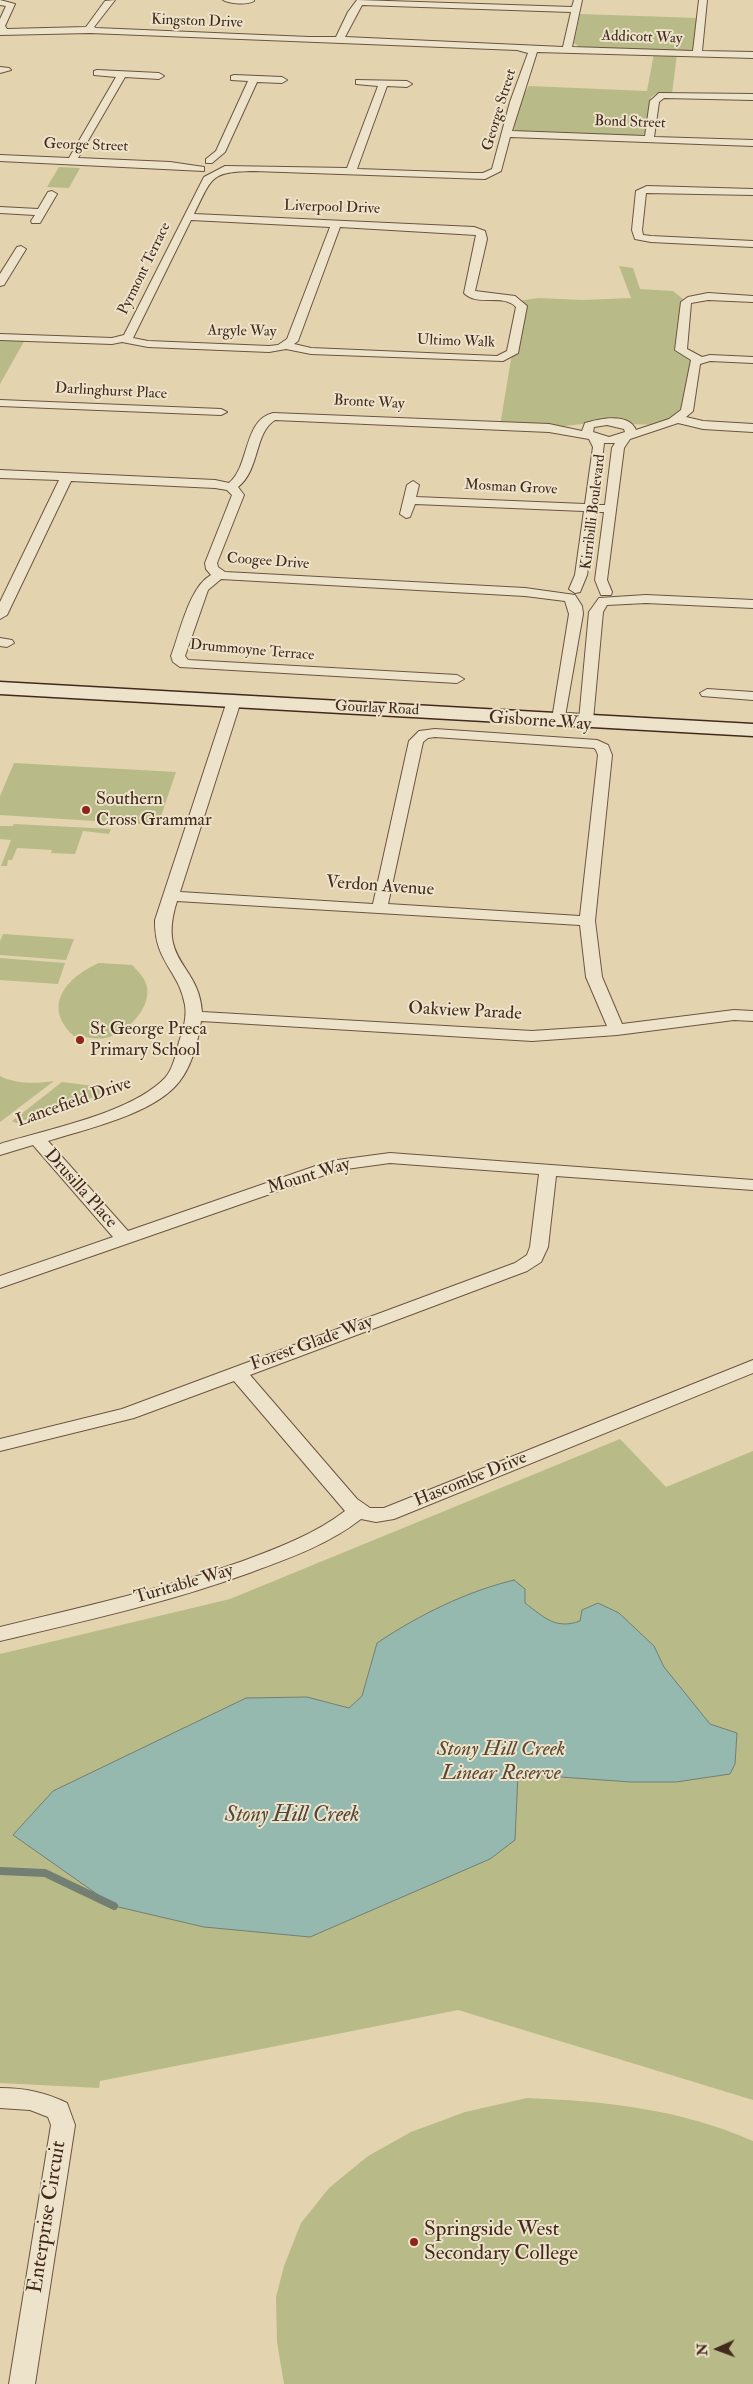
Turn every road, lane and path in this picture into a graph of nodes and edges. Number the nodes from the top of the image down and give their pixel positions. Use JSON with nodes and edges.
{"nodes":[{"id":1,"x":111,"y":0,"type":"edge"},
{"id":2,"x":226,"y":0,"type":"edge"},
{"id":3,"x":230,"y":0,"type":"edge"},
{"id":4,"x":578,"y":0,"type":"edge"},
{"id":5,"x":703,"y":0,"type":"edge"},
{"id":6,"x":250,"y":1,"type":"edge"},
{"id":7,"x":360,"y":1,"type":"edge"},
{"id":8,"x":0,"y":2,"type":"edge"},
{"id":9,"x":575,"y":10,"type":"junction"},
{"id":10,"x":91,"y":30,"type":"junction"},
{"id":11,"x":2,"y":32,"type":"edge"},
{"id":12,"x":341,"y":39,"type":"junction"},
{"id":13,"x":529,"y":49,"type":"junction"},
{"id":14,"x":567,"y":49,"type":"junction"},
{"id":15,"x":698,"y":53,"type":"junction"},
{"id":16,"x":753,"y":55,"type":"edge"},
{"id":17,"x":97,"y":73,"type":"dead end"},
{"id":18,"x":122,"y":74,"type":"junction"},
{"id":19,"x":159,"y":76,"type":"dead end"},
{"id":20,"x":234,"y":78,"type":"dead end"},
{"id":21,"x":254,"y":79,"type":"junction"},
{"id":22,"x":282,"y":80,"type":"dead end"},
{"id":23,"x":359,"y":82,"type":"dead end"},
{"id":24,"x":383,"y":83,"type":"junction"},
{"id":25,"x":408,"y":84,"type":"dead end"},
{"id":26,"x":753,"y":98,"type":"edge"},
{"id":27,"x":507,"y":134,"type":"junction"},
{"id":28,"x":649,"y":139,"type":"junction"},
{"id":29,"x":753,"y":143,"type":"edge"},
{"id":30,"x":220,"y":152,"type":"junction"},
{"id":31,"x":0,"y":158,"type":"edge"},
{"id":32,"x":72,"y":160,"type":"junction"},
{"id":33,"x":224,"y":166,"type":"junction"},
{"id":34,"x":205,"y":168,"type":"junction"},
{"id":35,"x":351,"y":172,"type":"junction"},
{"id":36,"x":753,"y":192,"type":"edge"},
{"id":37,"x":52,"y":194,"type":"dead end"},
{"id":38,"x":0,"y":210,"type":"edge"},
{"id":39,"x":42,"y":212,"type":"junction"},
{"id":40,"x":187,"y":217,"type":"junction"},
{"id":41,"x":336,"y":223,"type":"junction"},
{"id":42,"x":35,"y":224,"type":"dead end"},
{"id":43,"x":476,"y":231,"type":"joint"},
{"id":44,"x":753,"y":244,"type":"edge"},
{"id":45,"x":21,"y":249,"type":"dead end"},
{"id":46,"x":0,"y":283,"type":"edge"},
{"id":47,"x":753,"y":298,"type":"edge"},
{"id":48,"x":0,"y":337,"type":"edge"},
{"id":49,"x":124,"y":338,"type":"junction"},
{"id":50,"x":286,"y":346,"type":"junction"},
{"id":51,"x":699,"y":360,"type":"junction"},
{"id":52,"x":753,"y":360,"type":"edge"},
{"id":53,"x":0,"y":403,"type":"edge"},
{"id":54,"x":220,"y":412,"type":"dead end"},
{"id":55,"x":677,"y":419,"type":"junction"},
{"id":56,"x":753,"y":428,"type":"edge"},
{"id":57,"x":592,"y":432,"type":"junction"},
{"id":58,"x":626,"y":433,"type":"junction"},
{"id":59,"x":0,"y":474,"type":"edge"},
{"id":60,"x":66,"y":476,"type":"junction"},
{"id":61,"x":413,"y":485,"type":"dead end"},
{"id":62,"x":230,"y":487,"type":"junction"},
{"id":63,"x":410,"y":500,"type":"junction"},
{"id":64,"x":590,"y":508,"type":"junction"},
{"id":65,"x":611,"y":509,"type":"junction"},
{"id":66,"x":406,"y":514,"type":"dead end"},
{"id":67,"x":220,"y":575,"type":"junction"},
{"id":68,"x":572,"y":594,"type":"junction"},
{"id":69,"x":605,"y":597,"type":"junction"},
{"id":70,"x":753,"y":604,"type":"edge"},
{"id":71,"x":0,"y":615,"type":"edge"},
{"id":72,"x":0,"y":674,"type":"edge"},
{"id":73,"x":457,"y":679,"type":"dead end"},
{"id":74,"x":0,"y":688,"type":"edge"},
{"id":75,"x":236,"y":693,"type":"junction"},
{"id":76,"x":707,"y":693,"type":"dead end"},
{"id":77,"x":753,"y":696,"type":"edge"},
{"id":78,"x":560,"y":712,"type":"junction"},
{"id":79,"x":587,"y":713,"type":"junction"},
{"id":80,"x":753,"y":714,"type":"edge"},
{"id":81,"x":753,"y":730,"type":"edge"},
{"id":82,"x":171,"y":896,"type":"junction"},
{"id":83,"x":380,"y":907,"type":"junction"},
{"id":84,"x":587,"y":921,"type":"junction"},
{"id":85,"x":753,"y":1010,"type":"edge"},
{"id":86,"x":734,"y":1015,"type":"junction"},
{"id":87,"x":194,"y":1016,"type":"junction"},
{"id":88,"x":753,"y":1016,"type":"edge"},
{"id":89,"x":618,"y":1030,"type":"junction"},
{"id":90,"x":36,"y":1138,"type":"junction"},
{"id":91,"x":0,"y":1150,"type":"edge"},
{"id":92,"x":548,"y":1170,"type":"junction"},
{"id":93,"x":753,"y":1184,"type":"edge"},
{"id":94,"x":125,"y":1239,"type":"junction"},
{"id":95,"x":0,"y":1282,"type":"edge"},
{"id":96,"x":751,"y":1370,"type":"edge"},
{"id":97,"x":237,"y":1372,"type":"junction"},
{"id":98,"x":0,"y":1445,"type":"edge"},
{"id":99,"x":358,"y":1511,"type":"junction"},
{"id":100,"x":0,"y":1634,"type":"edge"},
{"id":101,"x":0,"y":2098,"type":"edge"},
{"id":102,"x":22,"y":2384,"type":"edge"}],
"edges":[{"from":1,"to":10,"type":"street"},
{"from":2,"to":3,"type":"street"},
{"from":3,"to":6,"type":"street"},
{"from":4,"to":9,"type":"street"},
{"from":5,"to":15,"type":"street"},
{"from":7,"to":9,"type":"street"},
{"from":7,"to":12,"type":"street"},
{"from":8,"to":11,"type":"street"},
{"from":9,"to":14,"type":"street"},
{"from":10,"to":11,"type":"street","name":"Kingston Drive"},
{"from":10,"to":12,"type":"street","name":"Kingston Drive"},
{"from":12,"to":13,"type":"street","name":"George Street"},
{"from":13,"to":14,"type":"street","name":"Addicott Way"},
{"from":13,"to":27,"type":"street","name":"George Street"},
{"from":14,"to":15,"type":"street","name":"Addicott Way"},
{"from":15,"to":16,"type":"street","name":"Addicott Way"},
{"from":17,"to":18,"type":"street"},
{"from":18,"to":19,"type":"street"},
{"from":18,"to":32,"type":"street"},
{"from":20,"to":21,"type":"street"},
{"from":21,"to":22,"type":"street"},
{"from":21,"to":30,"type":"street"},
{"from":23,"to":24,"type":"street"},
{"from":24,"to":25,"type":"street"},
{"from":24,"to":35,"type":"street"},
{"from":26,"to":28,"type":"street"},
{"from":27,"to":28,"type":"street","name":"Bond Street"},
{"from":27,"to":35,"type":"street","name":"George Street"},
{"from":28,"to":29,"type":"street","name":"Bond Street"},
{"from":30,"to":33,"type":"street"},
{"from":30,"to":34,"type":"street"},
{"from":31,"to":32,"type":"street","name":"George Street"},
{"from":32,"to":34,"type":"street","name":"George Street"},
{"from":33,"to":34,"type":"street","name":"Pyrmont Terrace"},
{"from":33,"to":34,"type":"street","name":"George Street"},
{"from":33,"to":35,"type":"street","name":"George Street"},
{"from":34,"to":40,"type":"street","name":"Pyrmont Terrace"},
{"from":36,"to":44,"type":"street"},
{"from":37,"to":39,"type":"street"},
{"from":38,"to":39,"type":"street"},
{"from":39,"to":42,"type":"street"},
{"from":40,"to":41,"type":"street","name":"Liverpool Drive"},
{"from":40,"to":49,"type":"street","name":"Pyrmont Terrace"},
{"from":41,"to":43,"type":"street","name":"Liverpool Drive"},
{"from":41,"to":50,"type":"street","name":"Argyle Way"},
{"from":43,"to":50,"type":"street","name":"Ultimo Walk"},
{"from":45,"to":46,"type":"street"},
{"from":47,"to":51,"type":"street"},
{"from":48,"to":49,"type":"street","name":"Pyrmont Terrace"},
{"from":49,"to":50,"type":"street","name":"Argyle Way"},
{"from":51,"to":52,"type":"street"},
{"from":51,"to":55,"type":"street"},
{"from":53,"to":54,"type":"street","name":"Darlinghurst Place"},
{"from":55,"to":56,"type":"street"},
{"from":55,"to":58,"type":"street"},
{"from":57,"to":58,"type":"street"},
{"from":57,"to":58,"type":"street"},
{"from":57,"to":62,"type":"street","name":"Bronte Way"},
{"from":57,"to":64,"type":"street","name":"Kirribilli Boulevard"},
{"from":58,"to":65,"type":"street","name":"Kirribilli Boulevard"},
{"from":59,"to":60,"type":"street"},
{"from":60,"to":62,"type":"street"},
{"from":60,"to":71,"type":"street"},
{"from":61,"to":63,"type":"street"},
{"from":62,"to":67,"type":"street","name":"Coogee Drive"},
{"from":63,"to":64,"type":"street","name":"Mosman Grove"},
{"from":63,"to":66,"type":"street"},
{"from":64,"to":65,"type":"street","name":"Mosman Grove"},
{"from":64,"to":68,"type":"street","name":"Kirribilli Boulevard"},
{"from":65,"to":69,"type":"street","name":"Kirribilli Boulevard"},
{"from":67,"to":68,"type":"street","name":"Coogee Drive"},
{"from":67,"to":73,"type":"street","name":"Drummoyne Terrace"},
{"from":68,"to":69,"type":"street","name":"Coogee Drive"},
{"from":68,"to":78,"type":"street","name":"Kirribilli Boulevard"},
{"from":69,"to":70,"type":"street","name":"Coogee Drive"},
{"from":69,"to":79,"type":"street","name":"Kirribilli Boulevard"},
{"from":72,"to":75,"type":"main road","name":"Gourlay Road"},
{"from":74,"to":75,"type":"main road","name":"Gourlay Road"},
{"from":75,"to":78,"type":"main road","name":"Gourlay Road"},
{"from":75,"to":82,"type":"street","name":"Lancefield Drive"},
{"from":76,"to":77,"type":"street"},
{"from":78,"to":79,"type":"main road","name":"Gourlay Road"},
{"from":79,"to":80,"type":"main road","name":"Gourlay Road"},
{"from":79,"to":81,"type":"main road","name":"Gourlay Road"},
{"from":82,"to":83,"type":"street","name":"Verdon Avenue"},
{"from":82,"to":87,"type":"street","name":"Lancefield Drive"},
{"from":83,"to":84,"type":"street","name":"Verdon Avenue"},
{"from":83,"to":84,"type":"street","name":"Gisborne Way"},
{"from":84,"to":89,"type":"street","name":"Gisborne Way"},
{"from":85,"to":86,"type":"street","name":"Oakview Parade"},
{"from":86,"to":88,"type":"street","name":"Oakview Parade"},
{"from":86,"to":89,"type":"street","name":"Oakview Parade"},
{"from":87,"to":89,"type":"street","name":"Oakview Parade"},
{"from":87,"to":90,"type":"street","name":"Lancefield Drive"},
{"from":90,"to":91,"type":"street","name":"Lancefield Drive"},
{"from":90,"to":94,"type":"street","name":"Drusilla Place"},
{"from":92,"to":93,"type":"street","name":"Mount Way"},
{"from":92,"to":94,"type":"street","name":"Mount Way"},
{"from":92,"to":97,"type":"street","name":"Forest Glade Way"},
{"from":94,"to":95,"type":"street","name":"Mount Way"},
{"from":96,"to":99,"type":"street","name":"Hascombe Drive"},
{"from":97,"to":98,"type":"street","name":"Forest Glade Way"},
{"from":97,"to":99,"type":"street"},
{"from":99,"to":100,"type":"street","name":"Turitable Way"},
{"from":101,"to":102,"type":"street","name":"Enterprise Circuit"}]}
